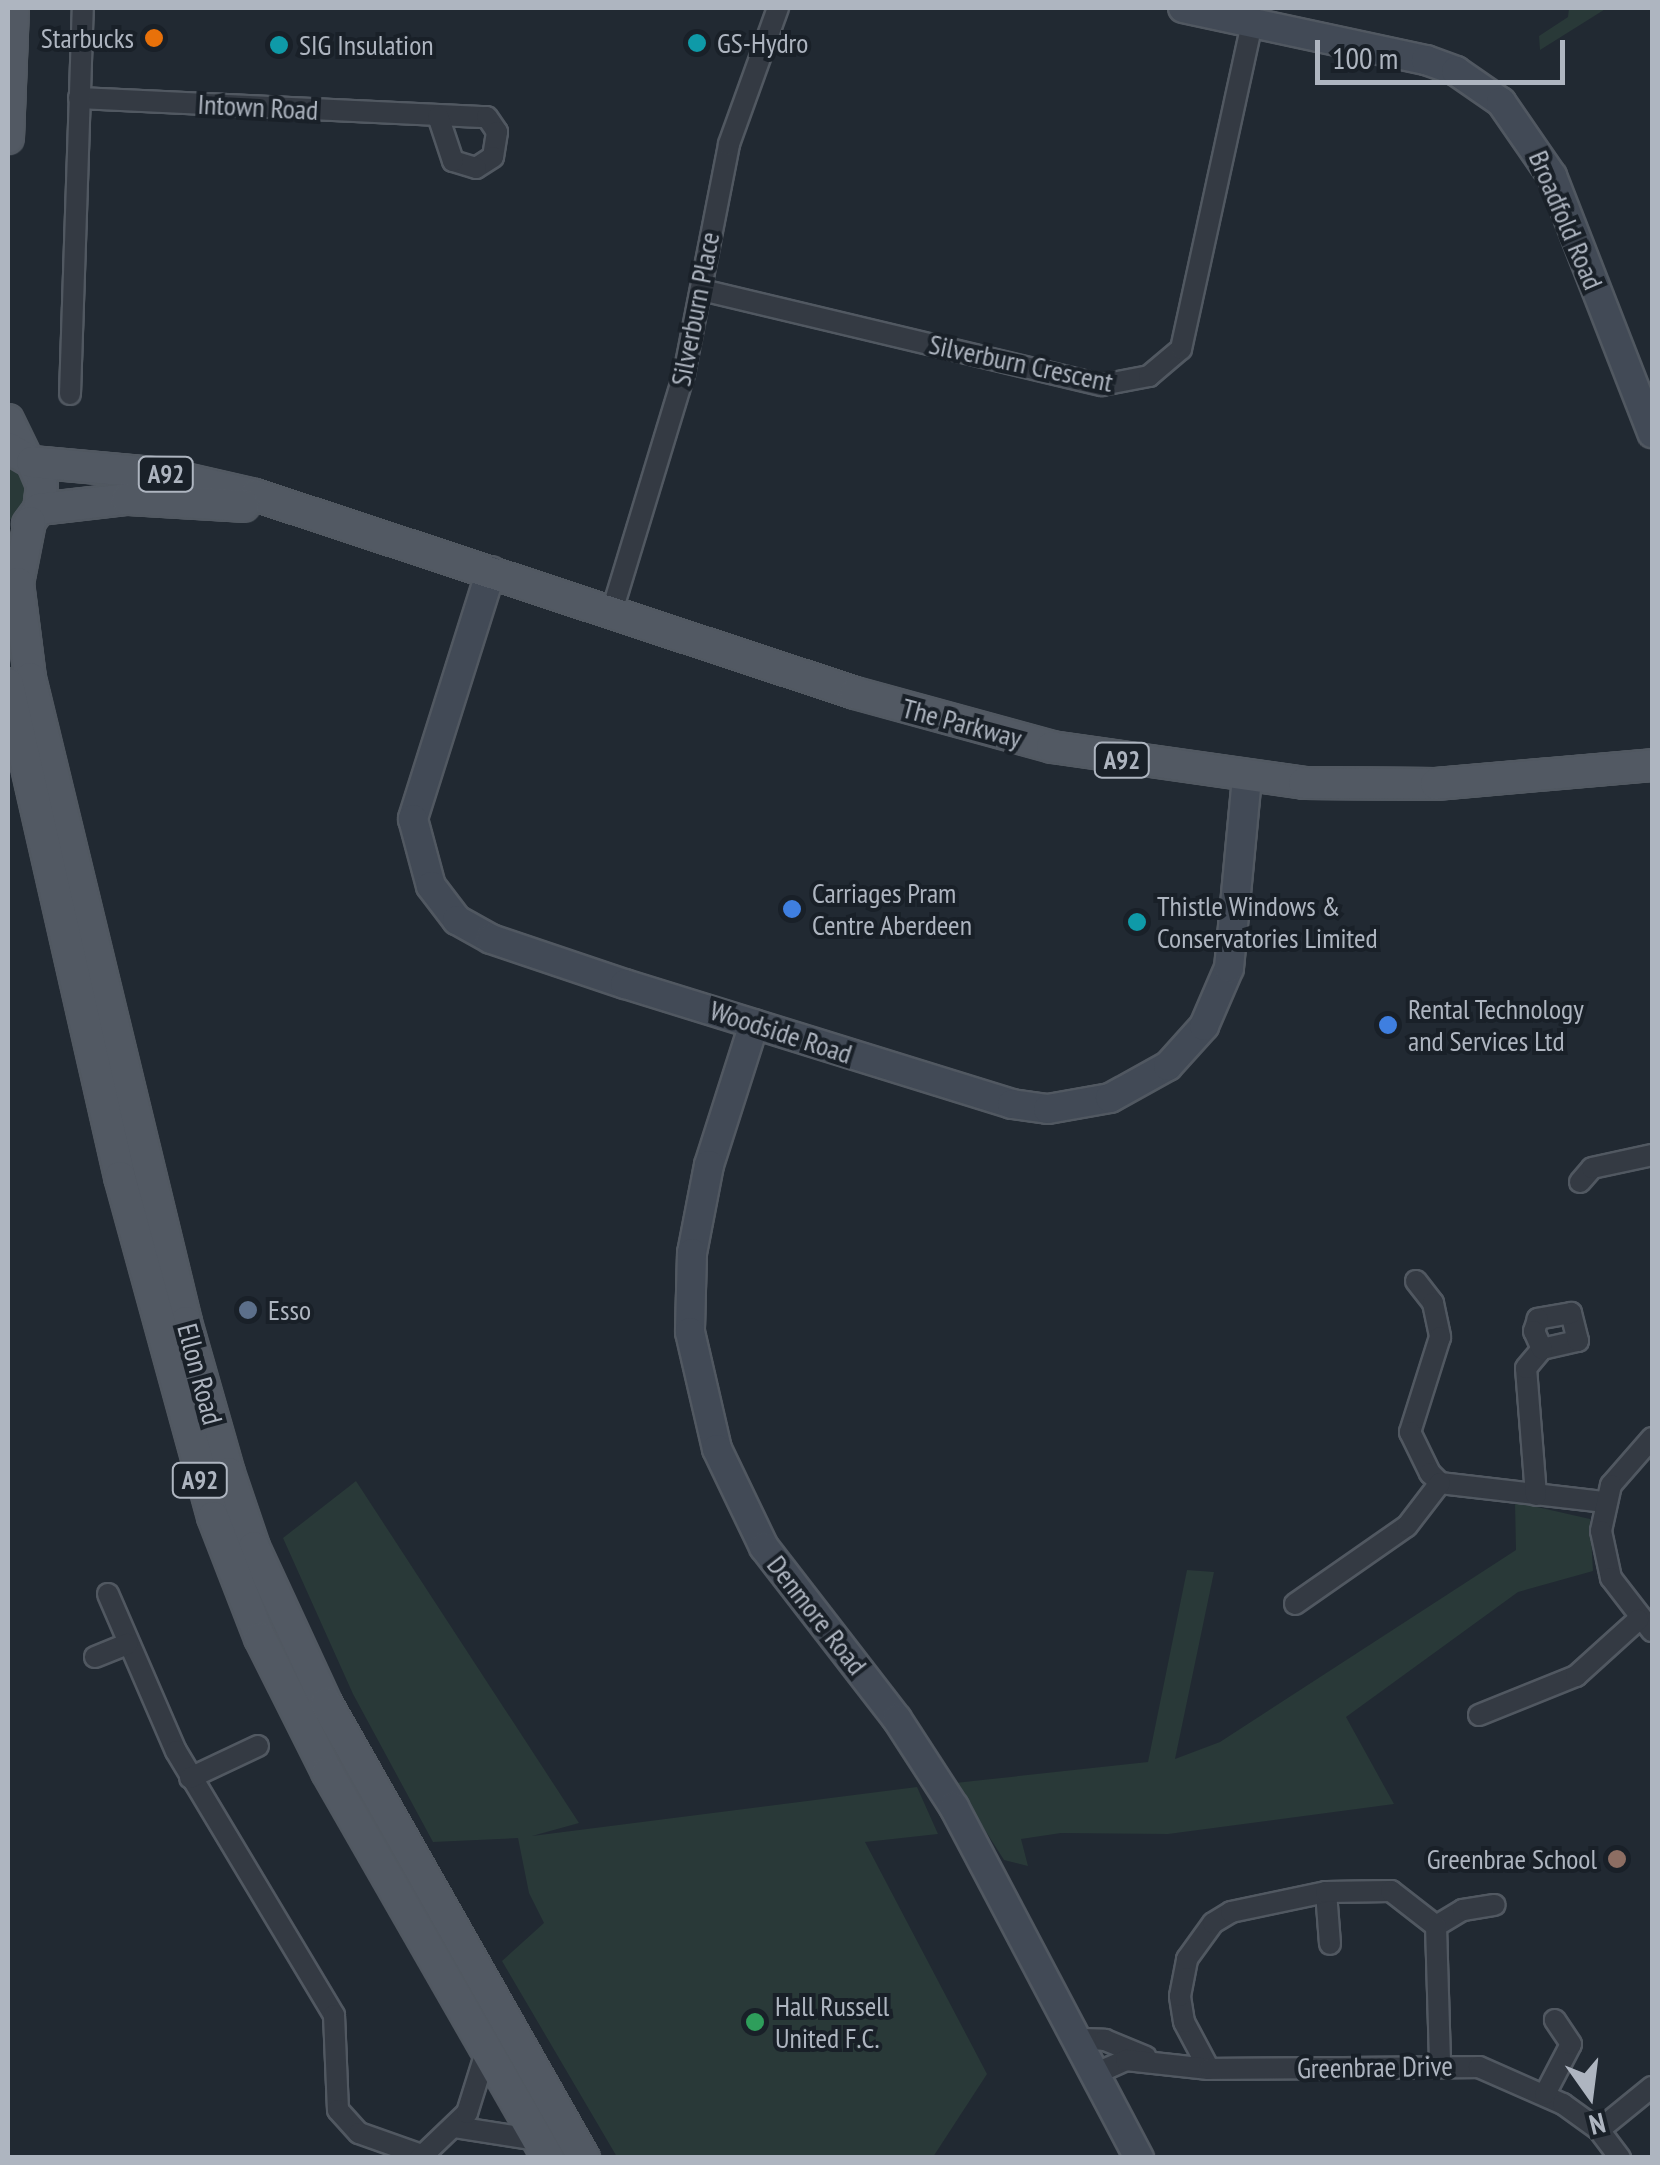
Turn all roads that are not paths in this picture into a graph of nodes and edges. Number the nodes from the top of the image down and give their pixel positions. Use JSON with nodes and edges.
{"nodes":[{"id":1,"x":13,"y":8,"type":"edge"},
{"id":2,"x":82,"y":8,"type":"edge"},
{"id":3,"x":778,"y":8,"type":"edge"},
{"id":4,"x":1183,"y":8,"type":"edge"},
{"id":5,"x":1252,"y":24,"type":"junction"},
{"id":6,"x":79,"y":98,"type":"junction"},
{"id":7,"x":438,"y":116,"type":"dead end"},
{"id":8,"x":8,"y":138,"type":"edge"},
{"id":9,"x":702,"y":290,"type":"junction"},
{"id":10,"x":70,"y":394,"type":"dead end"},
{"id":11,"x":8,"y":420,"type":"edge"},
{"id":12,"x":1652,"y":433,"type":"edge"},
{"id":13,"x":22,"y":456,"type":"edge"},
{"id":14,"x":297,"y":510,"type":"junction"},
{"id":15,"x":26,"y":522,"type":"edge"},
{"id":16,"x":491,"y":571,"type":"junction"},
{"id":17,"x":612,"y":612,"type":"junction"},
{"id":18,"x":8,"y":684,"type":"edge"},
{"id":19,"x":12,"y":725,"type":"edge"},
{"id":20,"x":1652,"y":765,"type":"edge"},
{"id":21,"x":1246,"y":778,"type":"junction"},
{"id":22,"x":754,"y":1024,"type":"junction"},
{"id":23,"x":1598,"y":1143,"type":"dead end"},
{"id":24,"x":1652,"y":1155,"type":"edge"},
{"id":25,"x":1606,"y":1164,"type":"junction"},
{"id":26,"x":1580,"y":1182,"type":"dead end"},
{"id":27,"x":1416,"y":1281,"type":"dead end"},
{"id":28,"x":1542,"y":1349,"type":"dead end"},
{"id":29,"x":1652,"y":1438,"type":"edge"},
{"id":30,"x":1440,"y":1483,"type":"junction"},
{"id":31,"x":1536,"y":1495,"type":"junction"},
{"id":32,"x":1602,"y":1502,"type":"junction"},
{"id":33,"x":108,"y":1594,"type":"dead end"},
{"id":34,"x":1295,"y":1604,"type":"dead end"},
{"id":35,"x":1645,"y":1626,"type":"edge"},
{"id":36,"x":128,"y":1644,"type":"junction"},
{"id":37,"x":95,"y":1656,"type":"dead end"},
{"id":38,"x":1480,"y":1714,"type":"dead end"},
{"id":39,"x":258,"y":1746,"type":"dead end"},
{"id":40,"x":190,"y":1778,"type":"junction"},
{"id":41,"x":1326,"y":1892,"type":"junction"},
{"id":42,"x":1495,"y":1906,"type":"dead end"},
{"id":43,"x":1436,"y":1926,"type":"junction"},
{"id":44,"x":1330,"y":1944,"type":"dead end"},
{"id":45,"x":1556,"y":2020,"type":"dead end"},
{"id":46,"x":1082,"y":2039,"type":"junction"},
{"id":47,"x":486,"y":2052,"type":"junction"},
{"id":48,"x":1160,"y":2063,"type":"junction"},
{"id":49,"x":1440,"y":2063,"type":"junction"},
{"id":50,"x":1209,"y":2069,"type":"junction"},
{"id":51,"x":1099,"y":2072,"type":"junction"},
{"id":52,"x":1652,"y":2088,"type":"edge"},
{"id":53,"x":1545,"y":2094,"type":"junction"},
{"id":54,"x":454,"y":2127,"type":"junction"},
{"id":55,"x":1599,"y":2130,"type":"junction"},
{"id":56,"x":543,"y":2149,"type":"edge"},
{"id":57,"x":420,"y":2156,"type":"edge"},
{"id":58,"x":584,"y":2158,"type":"edge"},
{"id":59,"x":1140,"y":2158,"type":"edge"},
{"id":60,"x":1620,"y":2158,"type":"edge"}],
"edges":[{"from":1,"to":8,"type":"main road"},
{"from":2,"to":6,"type":"street"},
{"from":3,"to":9,"type":"street","name":"Silverburn Place"},
{"from":4,"to":5,"type":"street","name":"Broadfold Road"},
{"from":5,"to":9,"type":"street","name":"Silverburn Crescent"},
{"from":5,"to":12,"type":"street","name":"Broadfold Road"},
{"from":6,"to":7,"type":"street","name":"Intown Road"},
{"from":6,"to":10,"type":"street"},
{"from":9,"to":17,"type":"street","name":"Silverburn Place"},
{"from":11,"to":13,"type":"main road"},
{"from":13,"to":14,"type":"main road","name":"The Parkway","number":"A92"},
{"from":13,"to":15,"type":"main road","number":"A92"},
{"from":14,"to":15,"type":"main road","name":"The Parkway","number":"A92"},
{"from":14,"to":16,"type":"main road","name":"The Parkway","number":"A92"},
{"from":15,"to":58,"type":"main road","name":"Ellon Road","number":"A92"},
{"from":16,"to":17,"type":"main road","name":"The Parkway","number":"A92"},
{"from":16,"to":22,"type":"street","name":"Woodside Road"},
{"from":17,"to":21,"type":"main road","name":"The Parkway","number":"A92"},
{"from":18,"to":19,"type":"main road","name":"Ellon Road","number":"A92"},
{"from":19,"to":47,"type":"main road","name":"Ellon Road","number":"A92"},
{"from":20,"to":21,"type":"main road","name":"The Parkway","number":"A92"},
{"from":21,"to":22,"type":"street","name":"Woodside Road"},
{"from":22,"to":46,"type":"street","name":"Denmore Road"},
{"from":23,"to":25,"type":"street"},
{"from":24,"to":25,"type":"street"},
{"from":25,"to":26,"type":"street"},
{"from":27,"to":30,"type":"street"},
{"from":28,"to":31,"type":"street"},
{"from":29,"to":32,"type":"street"},
{"from":30,"to":31,"type":"street"},
{"from":30,"to":34,"type":"street"},
{"from":31,"to":32,"type":"street"},
{"from":32,"to":35,"type":"street"},
{"from":33,"to":36,"type":"street"},
{"from":35,"to":38,"type":"street"},
{"from":36,"to":37,"type":"street"},
{"from":36,"to":40,"type":"street"},
{"from":39,"to":40,"type":"street"},
{"from":40,"to":57,"type":"street"},
{"from":41,"to":43,"type":"street"},
{"from":41,"to":44,"type":"street"},
{"from":41,"to":50,"type":"street"},
{"from":42,"to":43,"type":"street"},
{"from":43,"to":49,"type":"street"},
{"from":45,"to":53,"type":"street"},
{"from":46,"to":48,"type":"street","name":"Greenbrae Drive"},
{"from":46,"to":51,"type":"street","name":"Denmore Road"},
{"from":47,"to":54,"type":"street"},
{"from":47,"to":56,"type":"main road","name":"Ellon Road","number":"A92"},
{"from":48,"to":50,"type":"street","name":"Greenbrae Drive"},
{"from":48,"to":51,"type":"street","name":"Greenbrae Drive"},
{"from":49,"to":50,"type":"street","name":"Greenbrae Drive"},
{"from":49,"to":53,"type":"street","name":"Greenbrae Drive"},
{"from":51,"to":59,"type":"street","name":"Denmore Road"},
{"from":52,"to":55,"type":"street"},
{"from":53,"to":55,"type":"street","name":"Greenbrae Drive"},
{"from":54,"to":56,"type":"street"},
{"from":54,"to":57,"type":"street"},
{"from":55,"to":60,"type":"street","name":"Greenbrae Drive"}]}
